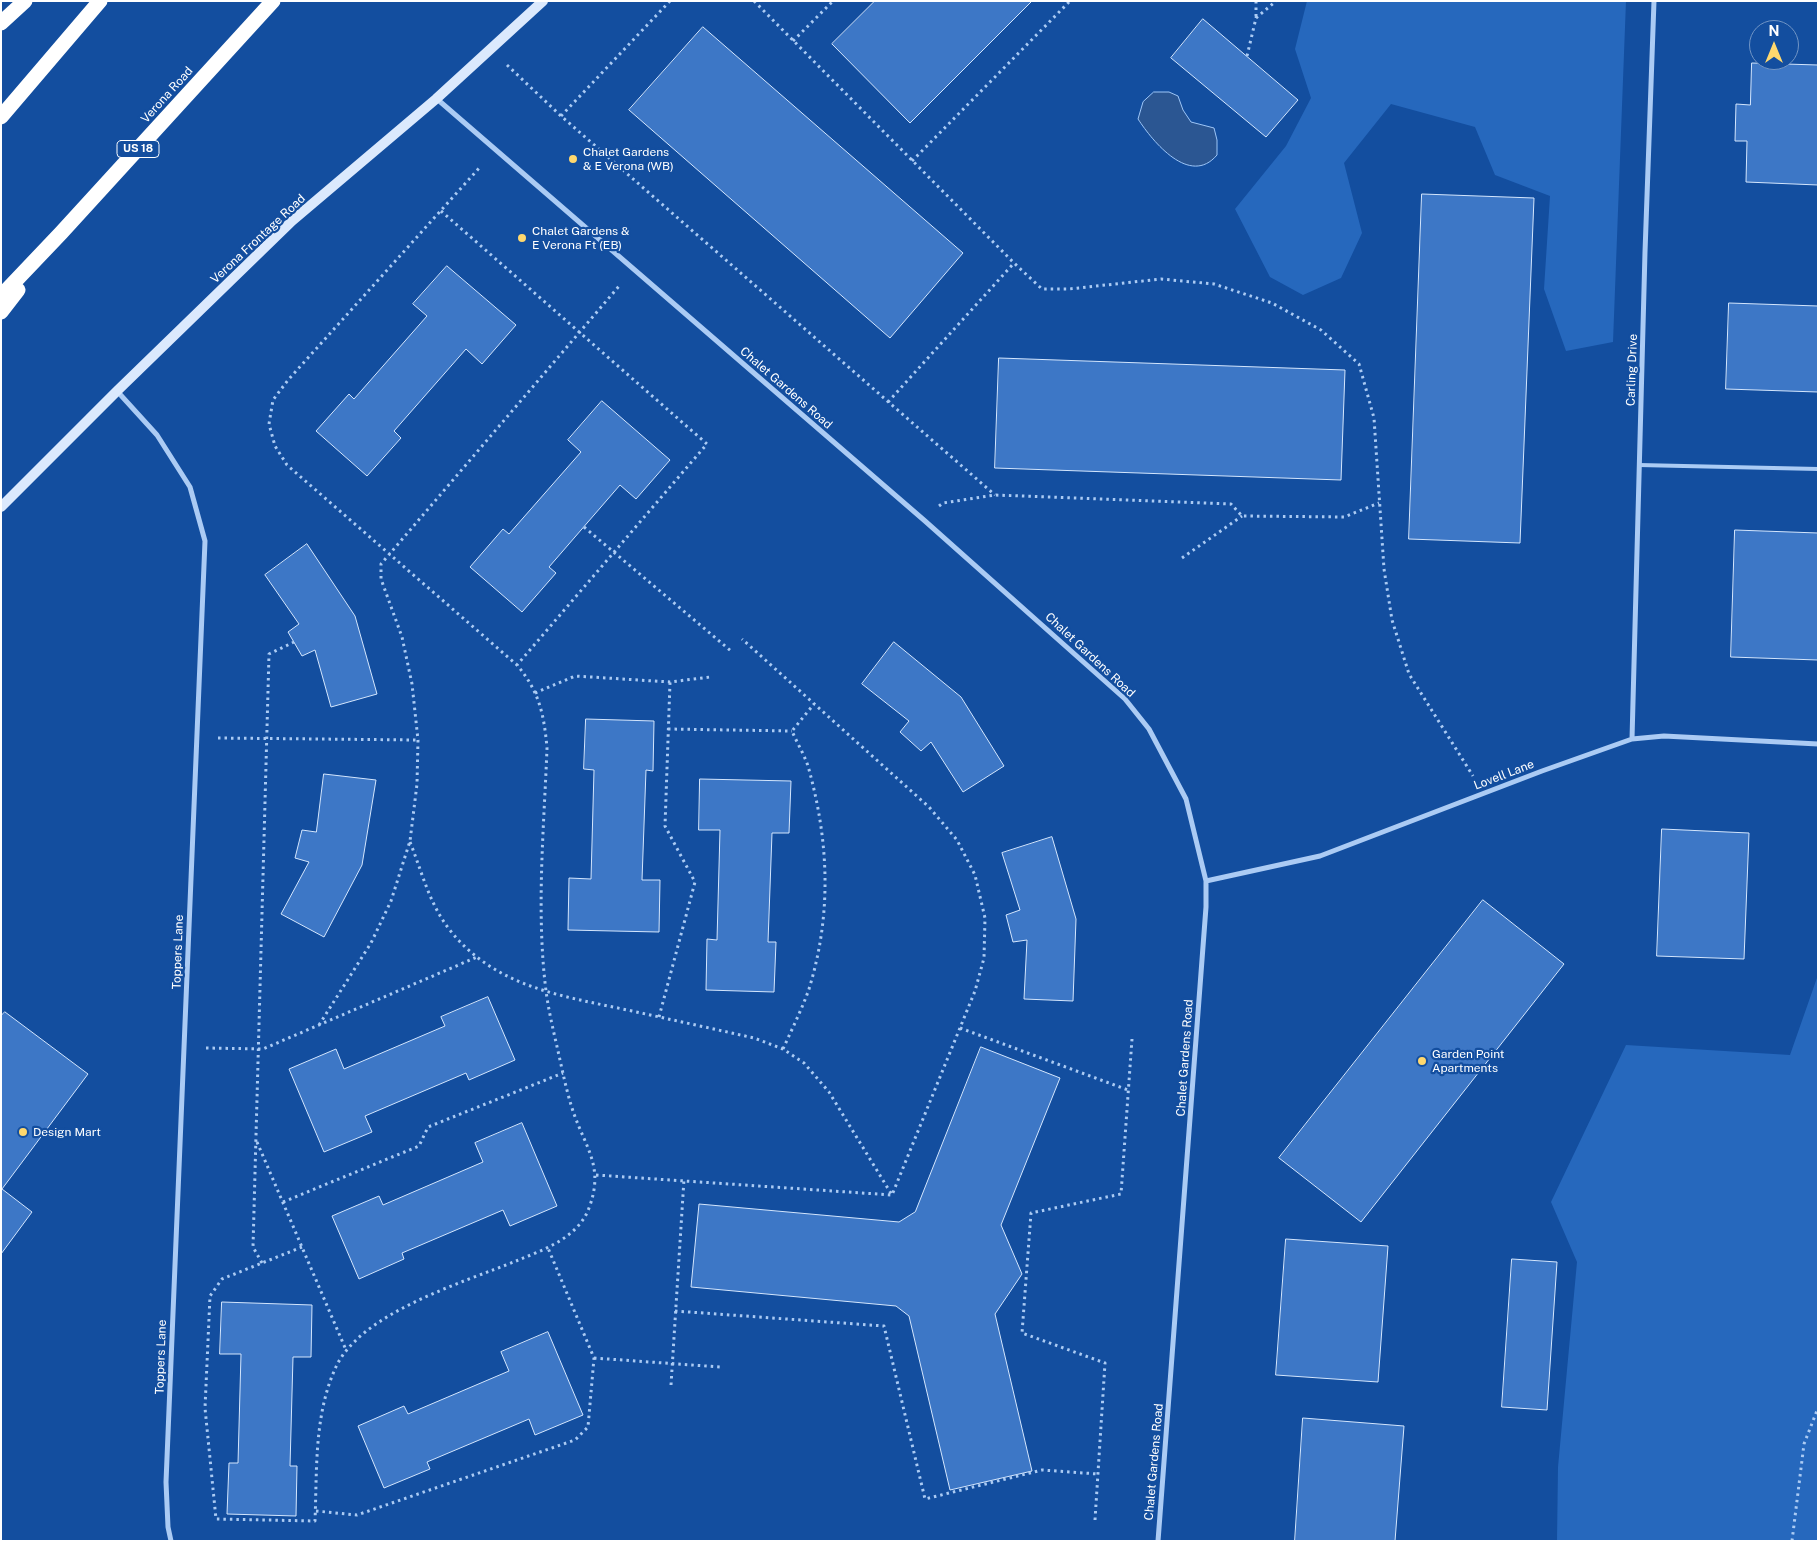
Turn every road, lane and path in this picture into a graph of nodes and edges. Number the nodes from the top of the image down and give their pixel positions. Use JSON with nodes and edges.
{"nodes":[{"id":1,"x":25,"y":1,"type":"edge"},
{"id":2,"x":100,"y":1,"type":"edge"},
{"id":3,"x":273,"y":1,"type":"edge"},
{"id":4,"x":543,"y":1,"type":"edge"},
{"id":5,"x":670,"y":1,"type":"edge"},
{"id":6,"x":754,"y":1,"type":"edge"},
{"id":7,"x":833,"y":1,"type":"edge"},
{"id":8,"x":1070,"y":1,"type":"edge"},
{"id":9,"x":1256,"y":1,"type":"edge"},
{"id":10,"x":1276,"y":1,"type":"edge"},
{"id":11,"x":1654,"y":1,"type":"edge"},
{"id":12,"x":1256,"y":18,"type":"junction"},
{"id":13,"x":1,"y":23,"type":"edge"},
{"id":14,"x":794,"y":41,"type":"junction"},
{"id":15,"x":490,"y":49,"type":"junction"},
{"id":16,"x":1247,"y":56,"type":"dead end"},
{"id":17,"x":436,"y":99,"type":"junction"},
{"id":18,"x":560,"y":116,"type":"junction"},
{"id":19,"x":1,"y":117,"type":"edge"},
{"id":20,"x":496,"y":150,"type":"junction"},
{"id":21,"x":912,"y":161,"type":"junction"},
{"id":22,"x":441,"y":210,"type":"junction"},
{"id":23,"x":61,"y":233,"type":"junction"},
{"id":24,"x":1014,"y":263,"type":"junction"},
{"id":25,"x":634,"y":269,"type":"junction"},
{"id":26,"x":1,"y":296,"type":"edge"},
{"id":27,"x":1,"y":312,"type":"edge"},
{"id":28,"x":580,"y":332,"type":"junction"},
{"id":29,"x":117,"y":391,"type":"junction"},
{"id":30,"x":888,"y":402,"type":"junction"},
{"id":31,"x":1639,"y":465,"type":"junction"},
{"id":32,"x":1818,"y":469,"type":"edge"},
{"id":33,"x":995,"y":495,"type":"junction"},
{"id":34,"x":1379,"y":503,"type":"junction"},
{"id":35,"x":1,"y":507,"type":"edge"},
{"id":36,"x":1242,"y":516,"type":"junction"},
{"id":37,"x":925,"y":521,"type":"junction"},
{"id":38,"x":584,"y":527,"type":"dead end"},
{"id":39,"x":614,"y":552,"type":"junction"},
{"id":40,"x":389,"y":554,"type":"junction"},
{"id":41,"x":1182,"y":558,"type":"dead end"},
{"id":42,"x":742,"y":639,"type":"dead end"},
{"id":43,"x":294,"y":642,"type":"dead end"},
{"id":44,"x":731,"y":652,"type":"dead end"},
{"id":45,"x":517,"y":665,"type":"junction"},
{"id":46,"x":710,"y":677,"type":"dead end"},
{"id":47,"x":670,"y":682,"type":"junction"},
{"id":48,"x":535,"y":693,"type":"junction"},
{"id":49,"x":814,"y":704,"type":"junction"},
{"id":50,"x":668,"y":730,"type":"junction"},
{"id":51,"x":792,"y":731,"type":"junction"},
{"id":52,"x":197,"y":738,"type":"junction"},
{"id":53,"x":267,"y":738,"type":"junction"},
{"id":54,"x":1632,"y":738,"type":"junction"},
{"id":55,"x":418,"y":740,"type":"junction"},
{"id":56,"x":1818,"y":744,"type":"edge"},
{"id":57,"x":1484,"y":794,"type":"junction"},
{"id":58,"x":410,"y":841,"type":"junction"},
{"id":59,"x":1206,"y":881,"type":"junction"},
{"id":60,"x":477,"y":958,"type":"junction"},
{"id":61,"x":546,"y":992,"type":"junction"},
{"id":62,"x":659,"y":1017,"type":"junction"},
{"id":63,"x":319,"y":1025,"type":"junction"},
{"id":64,"x":960,"y":1028,"type":"junction"},
{"id":65,"x":1132,"y":1038,"type":"dead end"},
{"id":66,"x":184,"y":1048,"type":"junction"},
{"id":67,"x":258,"y":1049,"type":"junction"},
{"id":68,"x":783,"y":1049,"type":"junction"},
{"id":69,"x":563,"y":1073,"type":"junction"},
{"id":70,"x":1128,"y":1090,"type":"junction"},
{"id":71,"x":257,"y":1140,"type":"junction"},
{"id":72,"x":596,"y":1175,"type":"junction"},
{"id":73,"x":684,"y":1180,"type":"junction"},
{"id":74,"x":892,"y":1195,"type":"junction"},
{"id":75,"x":283,"y":1202,"type":"junction"},
{"id":76,"x":302,"y":1247,"type":"junction"},
{"id":77,"x":548,"y":1248,"type":"junction"},
{"id":78,"x":262,"y":1263,"type":"junction"},
{"id":79,"x":676,"y":1311,"type":"junction"},
{"id":80,"x":347,"y":1351,"type":"junction"},
{"id":81,"x":594,"y":1358,"type":"junction"},
{"id":82,"x":672,"y":1363,"type":"junction"},
{"id":83,"x":720,"y":1367,"type":"dead end"},
{"id":84,"x":671,"y":1385,"type":"dead end"},
{"id":85,"x":1818,"y":1408,"type":"edge"},
{"id":86,"x":1098,"y":1474,"type":"junction"},
{"id":87,"x":316,"y":1512,"type":"junction"},
{"id":88,"x":1095,"y":1520,"type":"dead end"},
{"id":89,"x":171,"y":1541,"type":"edge"},
{"id":90,"x":1158,"y":1541,"type":"edge"},
{"id":91,"x":1792,"y":1541,"type":"edge"}],
"edges":[{"from":1,"to":13,"type":"highway"},
{"from":2,"to":19,"type":"highway"},
{"from":3,"to":23,"type":"highway","name":"Verona Road","number":"US 18"},
{"from":4,"to":15,"type":"street","name":"Verona Frontage Road"},
{"from":5,"to":18,"type":"path"},
{"from":6,"to":14,"type":"path"},
{"from":7,"to":14,"type":"path"},
{"from":8,"to":21,"type":"path"},
{"from":9,"to":12,"type":"path"},
{"from":10,"to":12,"type":"path"},
{"from":11,"to":31,"type":"street","name":"Carling Drive"},
{"from":12,"to":16,"type":"path"},
{"from":14,"to":21,"type":"path"},
{"from":15,"to":17,"type":"street","name":"Verona Frontage Road"},
{"from":15,"to":18,"type":"path"},
{"from":17,"to":20,"type":"street","name":"Chalet Gardens Road"},
{"from":17,"to":29,"type":"street","name":"Verona Frontage Road"},
{"from":18,"to":30,"type":"path"},
{"from":20,"to":22,"type":"path"},
{"from":20,"to":25,"type":"street","name":"Chalet Gardens Road"},
{"from":21,"to":24,"type":"path"},
{"from":22,"to":28,"type":"path"},
{"from":22,"to":40,"type":"path"},
{"from":23,"to":26,"type":"highway","name":"Verona Road","number":"US 18"},
{"from":23,"to":27,"type":"highway"},
{"from":24,"to":30,"type":"path"},
{"from":24,"to":34,"type":"path"},
{"from":25,"to":28,"type":"path"},
{"from":25,"to":37,"type":"street","name":"Chalet Gardens Road"},
{"from":28,"to":39,"type":"path"},
{"from":28,"to":40,"type":"path"},
{"from":29,"to":35,"type":"street","name":"Verona Frontage Road"},
{"from":29,"to":52,"type":"street","name":"Toppers Lane"},
{"from":30,"to":33,"type":"path"},
{"from":31,"to":32,"type":"lane"},
{"from":31,"to":54,"type":"street","name":"Carling Drive"},
{"from":33,"to":36,"type":"path"},
{"from":33,"to":37,"type":"path"},
{"from":34,"to":36,"type":"path"},
{"from":34,"to":57,"type":"path"},
{"from":36,"to":41,"type":"path"},
{"from":37,"to":59,"type":"street","name":"Chalet Gardens Road"},
{"from":38,"to":39,"type":"path"},
{"from":39,"to":44,"type":"path"},
{"from":39,"to":45,"type":"path"},
{"from":40,"to":45,"type":"path"},
{"from":40,"to":55,"type":"path"},
{"from":42,"to":49,"type":"path"},
{"from":43,"to":53,"type":"path"},
{"from":45,"to":48,"type":"path"},
{"from":46,"to":47,"type":"path"},
{"from":47,"to":48,"type":"path"},
{"from":47,"to":50,"type":"path"},
{"from":48,"to":61,"type":"path"},
{"from":49,"to":51,"type":"path"},
{"from":49,"to":64,"type":"path"},
{"from":50,"to":51,"type":"path"},
{"from":50,"to":62,"type":"path"},
{"from":51,"to":68,"type":"path"},
{"from":52,"to":53,"type":"path"},
{"from":52,"to":66,"type":"street","name":"Toppers Lane"},
{"from":53,"to":55,"type":"path"},
{"from":53,"to":67,"type":"path"},
{"from":54,"to":56,"type":"street","name":"Lovell Lane"},
{"from":54,"to":57,"type":"street","name":"Lovell Lane"},
{"from":55,"to":58,"type":"path"},
{"from":57,"to":59,"type":"street","name":"Lovell Lane"},
{"from":58,"to":60,"type":"path"},
{"from":58,"to":63,"type":"path"},
{"from":59,"to":90,"type":"street","name":"Chalet Gardens Road"},
{"from":60,"to":61,"type":"path"},
{"from":60,"to":63,"type":"path"},
{"from":61,"to":62,"type":"path"},
{"from":61,"to":69,"type":"path"},
{"from":62,"to":68,"type":"path"},
{"from":63,"to":67,"type":"path"},
{"from":64,"to":70,"type":"path"},
{"from":64,"to":74,"type":"path"},
{"from":65,"to":70,"type":"path"},
{"from":66,"to":67,"type":"path"},
{"from":66,"to":89,"type":"street","name":"Toppers Lane"},
{"from":67,"to":71,"type":"path"},
{"from":68,"to":74,"type":"path"},
{"from":69,"to":72,"type":"path"},
{"from":69,"to":75,"type":"path"},
{"from":70,"to":86,"type":"path"},
{"from":71,"to":75,"type":"path"},
{"from":71,"to":78,"type":"path"},
{"from":72,"to":73,"type":"path"},
{"from":72,"to":77,"type":"path"},
{"from":73,"to":74,"type":"path"},
{"from":73,"to":79,"type":"path"},
{"from":75,"to":76,"type":"path"},
{"from":76,"to":78,"type":"path"},
{"from":76,"to":80,"type":"path"},
{"from":77,"to":80,"type":"path"},
{"from":77,"to":81,"type":"path"},
{"from":78,"to":87,"type":"path"},
{"from":79,"to":82,"type":"path"},
{"from":79,"to":86,"type":"path"},
{"from":80,"to":87,"type":"path"},
{"from":81,"to":82,"type":"path"},
{"from":81,"to":87,"type":"path"},
{"from":82,"to":83,"type":"path"},
{"from":82,"to":84,"type":"path"},
{"from":85,"to":91,"type":"path"},
{"from":86,"to":88,"type":"path"}]}
